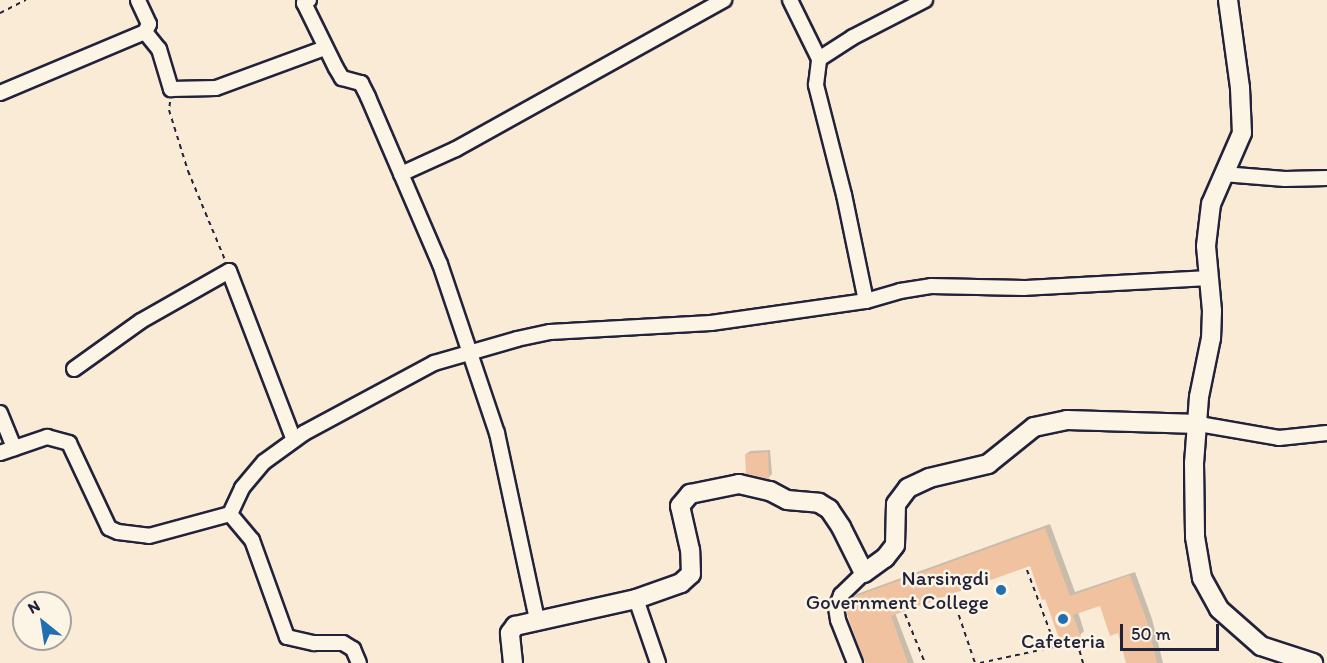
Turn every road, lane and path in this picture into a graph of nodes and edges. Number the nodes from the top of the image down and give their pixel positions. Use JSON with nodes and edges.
{"nodes":[{"id":1,"x":26,"y":0,"type":"edge"},
{"id":2,"x":138,"y":0,"type":"edge"},
{"id":3,"x":309,"y":0,"type":"edge"},
{"id":4,"x":724,"y":0,"type":"edge"},
{"id":5,"x":790,"y":0,"type":"edge"},
{"id":6,"x":925,"y":0,"type":"edge"},
{"id":7,"x":1228,"y":0,"type":"edge"},
{"id":8,"x":0,"y":13,"type":"edge"},
{"id":9,"x":145,"y":32,"type":"junction"},
{"id":10,"x":325,"y":48,"type":"junction"},
{"id":11,"x":819,"y":59,"type":"junction"},
{"id":12,"x":171,"y":89,"type":"junction"},
{"id":13,"x":0,"y":93,"type":"edge"},
{"id":14,"x":401,"y":174,"type":"junction"},
{"id":15,"x":1223,"y":174,"type":"junction"},
{"id":16,"x":1327,"y":178,"type":"edge"},
{"id":17,"x":230,"y":271,"type":"junction"},
{"id":18,"x":1207,"y":278,"type":"junction"},
{"id":19,"x":866,"y":301,"type":"junction"},
{"id":20,"x":470,"y":352,"type":"junction"},
{"id":21,"x":74,"y":369,"type":"dead end"},
{"id":22,"x":0,"y":413,"type":"edge"},
{"id":23,"x":1199,"y":424,"type":"junction"},
{"id":24,"x":1327,"y":433,"type":"edge"},
{"id":25,"x":294,"y":440,"type":"junction"},
{"id":26,"x":14,"y":448,"type":"junction"},
{"id":27,"x":0,"y":453,"type":"edge"},
{"id":28,"x":230,"y":514,"type":"junction"},
{"id":29,"x":1027,"y":570,"type":"dead end"},
{"id":30,"x":864,"y":573,"type":"junction"},
{"id":31,"x":952,"y":598,"type":"dead end"},
{"id":32,"x":636,"y":599,"type":"junction"},
{"id":33,"x":905,"y":614,"type":"dead end"},
{"id":34,"x":537,"y":620,"type":"junction"},
{"id":35,"x":1055,"y":645,"type":"junction"},
{"id":36,"x":359,"y":663,"type":"edge"},
{"id":37,"x":513,"y":663,"type":"edge"},
{"id":38,"x":658,"y":663,"type":"edge"},
{"id":39,"x":855,"y":663,"type":"edge"},
{"id":40,"x":925,"y":663,"type":"edge"},
{"id":41,"x":978,"y":663,"type":"edge"},
{"id":42,"x":1083,"y":663,"type":"edge"},
{"id":43,"x":1313,"y":663,"type":"edge"}],
"edges":[{"from":1,"to":8,"type":"path"},
{"from":2,"to":9,"type":"street"},
{"from":3,"to":10,"type":"street"},
{"from":4,"to":14,"type":"street"},
{"from":5,"to":11,"type":"street"},
{"from":6,"to":11,"type":"street"},
{"from":7,"to":15,"type":"street"},
{"from":9,"to":12,"type":"street"},
{"from":9,"to":13,"type":"street"},
{"from":10,"to":12,"type":"street"},
{"from":10,"to":14,"type":"street"},
{"from":11,"to":19,"type":"street"},
{"from":12,"to":17,"type":"path"},
{"from":14,"to":20,"type":"street"},
{"from":15,"to":16,"type":"street"},
{"from":15,"to":18,"type":"street"},
{"from":17,"to":21,"type":"street"},
{"from":17,"to":25,"type":"street"},
{"from":18,"to":19,"type":"street"},
{"from":18,"to":23,"type":"street"},
{"from":19,"to":20,"type":"street"},
{"from":20,"to":25,"type":"street"},
{"from":20,"to":34,"type":"street"},
{"from":22,"to":26,"type":"street"},
{"from":23,"to":24,"type":"street"},
{"from":23,"to":30,"type":"street"},
{"from":23,"to":43,"type":"street"},
{"from":25,"to":28,"type":"street"},
{"from":26,"to":27,"type":"street"},
{"from":26,"to":28,"type":"street"},
{"from":28,"to":36,"type":"street"},
{"from":29,"to":35,"type":"path"},
{"from":30,"to":32,"type":"street"},
{"from":30,"to":39,"type":"street"},
{"from":31,"to":41,"type":"path"},
{"from":32,"to":34,"type":"street"},
{"from":32,"to":38,"type":"street"},
{"from":33,"to":40,"type":"path"},
{"from":34,"to":37,"type":"street"},
{"from":35,"to":41,"type":"path"},
{"from":35,"to":42,"type":"path"}]}
